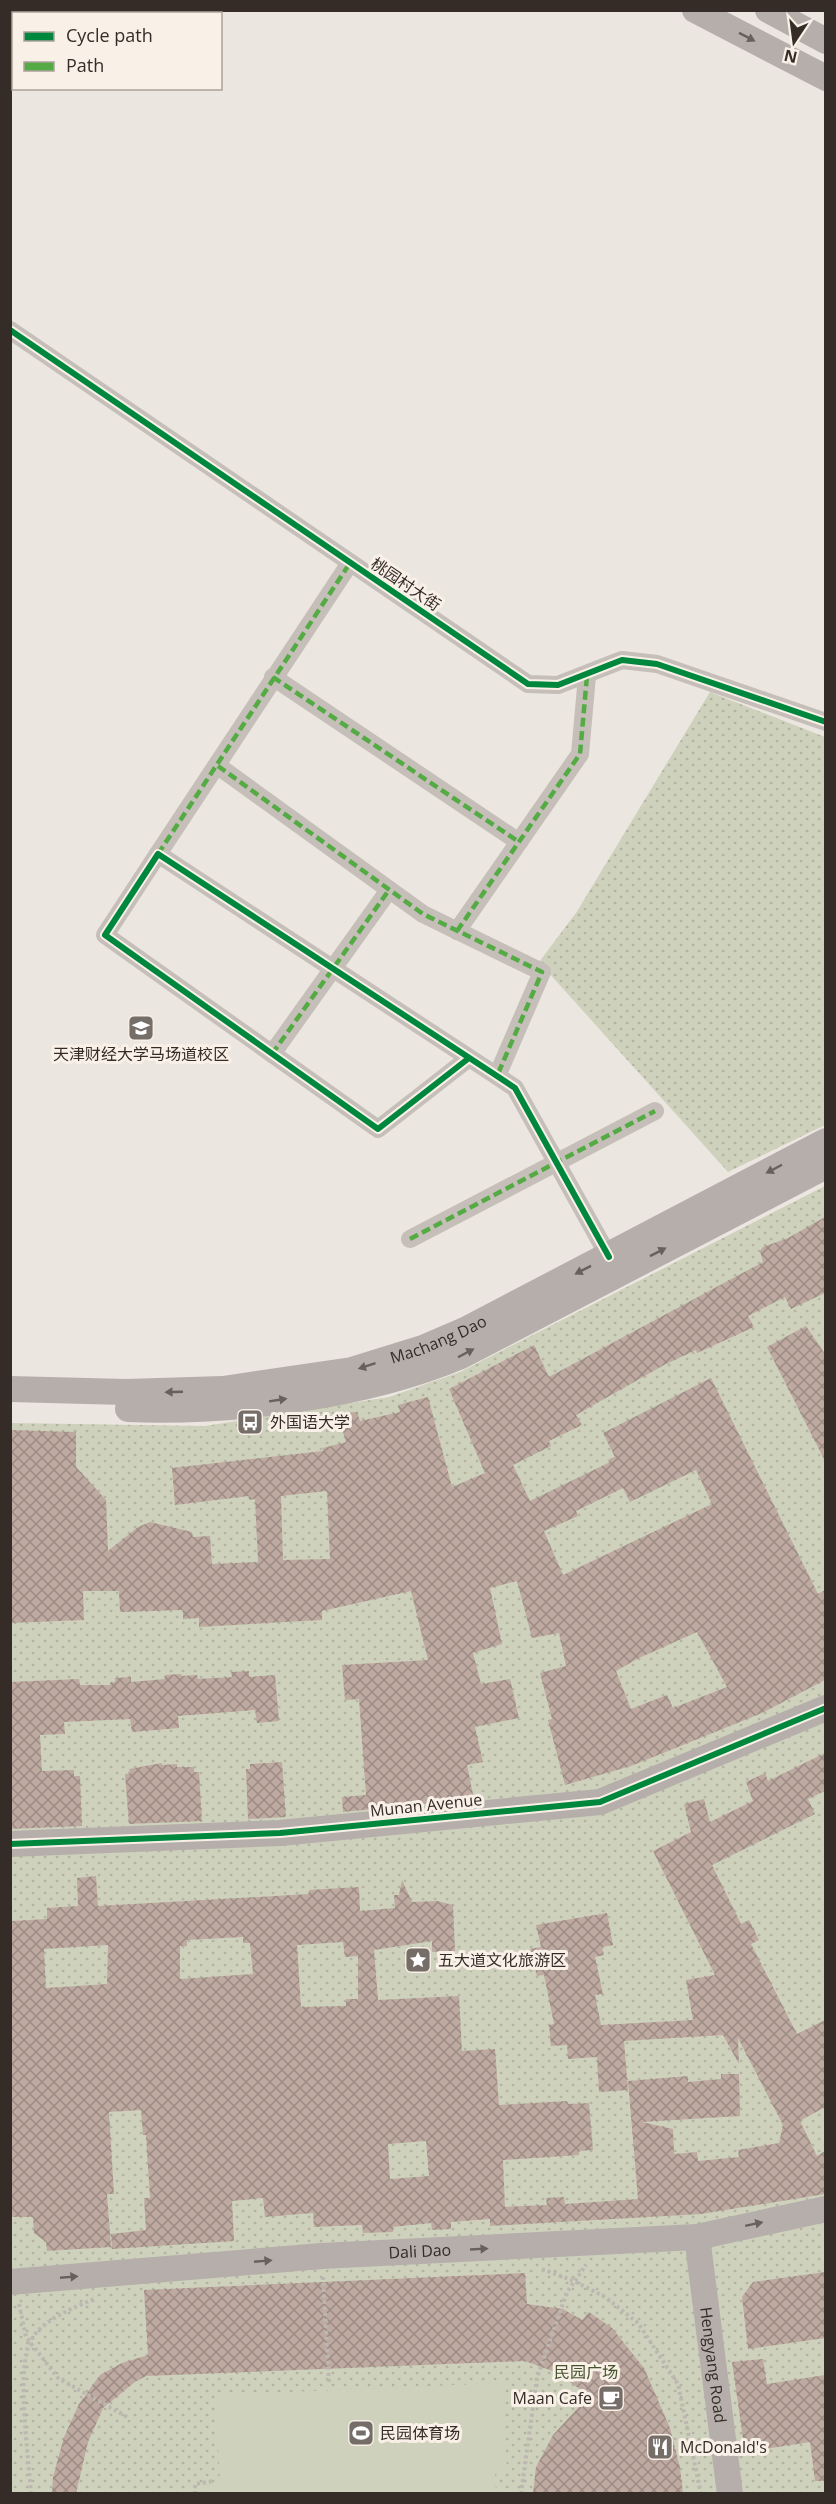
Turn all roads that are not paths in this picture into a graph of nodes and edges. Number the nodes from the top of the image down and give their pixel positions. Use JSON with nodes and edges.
{"nodes":[{"id":1,"x":695,"y":10,"type":"edge"},
{"id":2,"x":768,"y":10,"type":"edge"},
{"id":3,"x":825,"y":40,"type":"edge"},
{"id":4,"x":825,"y":78,"type":"edge"},
{"id":5,"x":10,"y":330,"type":"edge"},
{"id":6,"x":350,"y":563,"type":"junction"},
{"id":7,"x":587,"y":676,"type":"junction"},
{"id":8,"x":273,"y":677,"type":"junction"},
{"id":9,"x":825,"y":722,"type":"edge"},
{"id":10,"x":218,"y":766,"type":"junction"},
{"id":11,"x":519,"y":842,"type":"junction"},
{"id":12,"x":158,"y":854,"type":"junction"},
{"id":13,"x":389,"y":890,"type":"junction"},
{"id":14,"x":457,"y":931,"type":"junction"},
{"id":15,"x":333,"y":969,"type":"junction"},
{"id":16,"x":272,"y":1054,"type":"junction"},
{"id":17,"x":469,"y":1058,"type":"junction"},
{"id":18,"x":497,"y":1076,"type":"junction"},
{"id":19,"x":655,"y":1111,"type":"dead end"},
{"id":20,"x":825,"y":1141,"type":"edge"},
{"id":21,"x":556,"y":1163,"type":"junction"},
{"id":22,"x":825,"y":1166,"type":"edge"},
{"id":23,"x":410,"y":1239,"type":"dead end"},
{"id":24,"x":609,"y":1257,"type":"junction"},
{"id":25,"x":10,"y":1389,"type":"edge"},
{"id":26,"x":10,"y":1405,"type":"edge"},
{"id":27,"x":825,"y":1708,"type":"edge"},
{"id":28,"x":10,"y":1844,"type":"edge"},
{"id":29,"x":825,"y":2209,"type":"edge"},
{"id":30,"x":697,"y":2237,"type":"junction"},
{"id":31,"x":12,"y":2282,"type":"edge"},
{"id":32,"x":730,"y":2493,"type":"edge"}],
"edges":[{"from":1,"to":4,"type":"main road","one_way":true},
{"from":2,"to":3,"type":"main road"},
{"from":5,"to":6,"type":"street","name":"桃园村大街"},
{"from":6,"to":7,"type":"street","name":"桃园村大街"},
{"from":6,"to":8,"type":"street"},
{"from":7,"to":9,"type":"street","name":"桃园村大街"},
{"from":7,"to":11,"type":"street"},
{"from":8,"to":10,"type":"street"},
{"from":8,"to":11,"type":"street"},
{"from":10,"to":12,"type":"street"},
{"from":10,"to":13,"type":"street"},
{"from":11,"to":14,"type":"street"},
{"from":12,"to":15,"type":"street"},
{"from":12,"to":16,"type":"street"},
{"from":13,"to":14,"type":"street"},
{"from":13,"to":15,"type":"street"},
{"from":14,"to":18,"type":"street"},
{"from":15,"to":16,"type":"street"},
{"from":15,"to":17,"type":"street"},
{"from":16,"to":17,"type":"street"},
{"from":17,"to":18,"type":"street"},
{"from":18,"to":21,"type":"street"},
{"from":19,"to":21,"type":"street"},
{"from":20,"to":24,"type":"main road","name":"Machang Dao","one_way":true},
{"from":21,"to":23,"type":"street"},
{"from":21,"to":24,"type":"street"},
{"from":26,"to":22,"type":"main road","name":"Machang Dao","one_way":true},
{"from":24,"to":25,"type":"main road","name":"Machang Dao","one_way":true},
{"from":27,"to":28,"type":"main road","name":"Munan Avenue"},
{"from":30,"to":29,"type":"main road","name":"Dali Dao","one_way":true},
{"from":31,"to":30,"type":"main road","name":"Dali Dao","one_way":true},
{"from":30,"to":32,"type":"main road","name":"Hengyang Road"}]}
